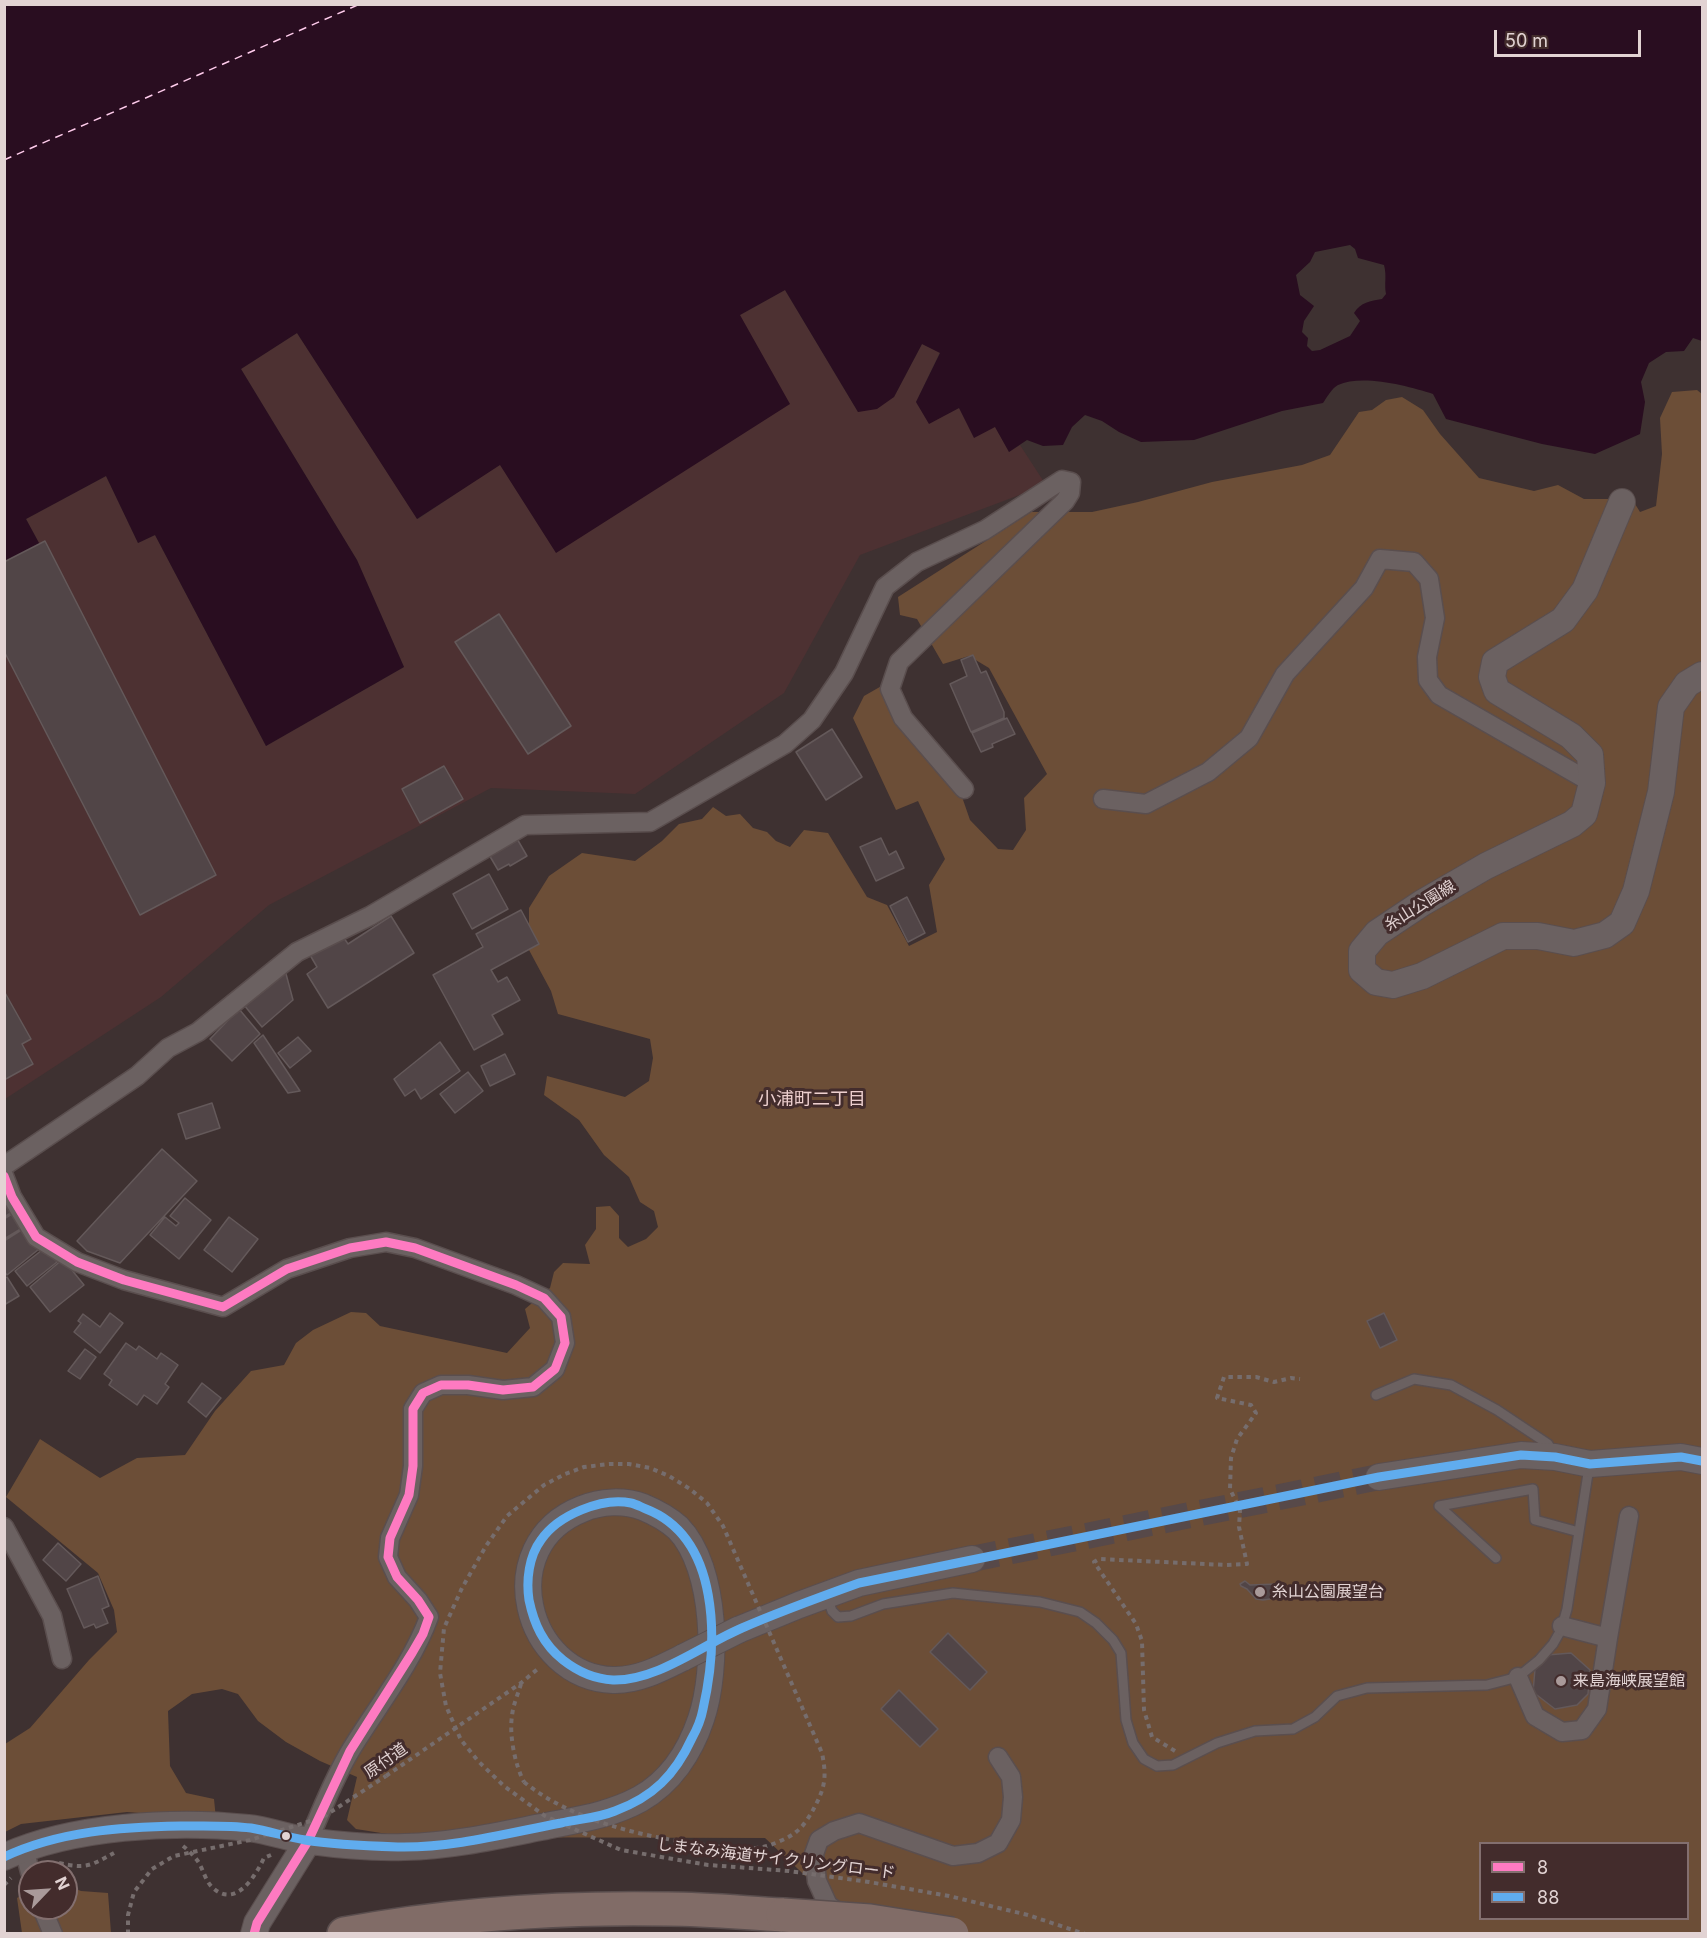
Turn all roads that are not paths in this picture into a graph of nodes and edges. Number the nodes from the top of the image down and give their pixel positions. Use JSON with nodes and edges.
{"nodes":[{"id":1,"x":1622,"y":502,"type":"dead end"},
{"id":2,"x":1702,"y":675,"type":"edge"},
{"id":3,"x":1592,"y":783,"type":"junction"},
{"id":4,"x":964,"y":789,"type":"dead end"},
{"id":5,"x":1104,"y":799,"type":"dead end"},
{"id":6,"x":4,"y":1166,"type":"edge"},
{"id":7,"x":4,"y":1176,"type":"edge"},
{"id":8,"x":1376,"y":1395,"type":"dead end"},
{"id":9,"x":1555,"y":1457,"type":"junction"},
{"id":10,"x":1702,"y":1461,"type":"edge"},
{"id":11,"x":1590,"y":1464,"type":"junction"},
{"id":12,"x":1379,"y":1477,"type":"tunnel mouth"},
{"id":13,"x":1629,"y":1516,"type":"dead end"},
{"id":14,"x":4,"y":1527,"type":"edge"},
{"id":15,"x":1579,"y":1532,"type":"junction"},
{"id":16,"x":1496,"y":1558,"type":"dead end"},
{"id":17,"x":972,"y":1559,"type":"tunnel mouth"},
{"id":18,"x":826,"y":1595,"type":"junction"},
{"id":19,"x":1562,"y":1626,"type":"junction"},
{"id":20,"x":1608,"y":1638,"type":"junction"},
{"id":21,"x":62,"y":1659,"type":"dead end"},
{"id":22,"x":1518,"y":1677,"type":"junction"},
{"id":23,"x":998,"y":1757,"type":"dead end"},
{"id":24,"x":308,"y":1841,"type":"junction"},
{"id":25,"x":16,"y":1868,"type":"edge"},
{"id":26,"x":783,"y":1915,"type":"junction"},
{"id":27,"x":47,"y":1920,"type":"edge"},
{"id":28,"x":53,"y":1934,"type":"edge"},
{"id":29,"x":254,"y":1934,"type":"edge"},
{"id":30,"x":344,"y":1934,"type":"edge"},
{"id":31,"x":867,"y":1934,"type":"edge"},
{"id":32,"x":884,"y":1934,"type":"edge"},
{"id":33,"x":952,"y":1934,"type":"edge"}],
"edges":[{"from":1,"to":3,"type":"main road","name":"糸山公園線"},
{"from":2,"to":3,"type":"main road","name":"糸山公園線"},
{"from":3,"to":5,"type":"street"},
{"from":4,"to":6,"type":"street"},
{"from":7,"to":24,"type":"street"},
{"from":8,"to":9,"type":"lane"},
{"from":9,"to":11,"type":"main road"},
{"from":9,"to":12,"type":"main road"},
{"from":10,"to":11,"type":"main road"},
{"from":11,"to":15,"type":"lane"},
{"from":13,"to":20,"type":"street"},
{"from":14,"to":21,"type":"street"},
{"from":15,"to":16,"type":"lane"},
{"from":15,"to":19,"type":"lane"},
{"from":17,"to":18,"type":"main road"},
{"from":18,"to":22,"type":"lane"},
{"from":18,"to":24,"type":"main road","bridge":true},
{"from":19,"to":20,"type":"street"},
{"from":19,"to":22,"type":"lane"},
{"from":20,"to":22,"type":"street"},
{"from":23,"to":31,"type":"street"},
{"from":24,"to":25,"type":"main road"},
{"from":24,"to":29,"type":"main road"},
{"from":26,"to":30,"type":"highway"},
{"from":26,"to":32,"type":"highway","bridge":true},
{"from":26,"to":33,"type":"highway","bridge":true},
{"from":27,"to":28,"type":"street"}]}
